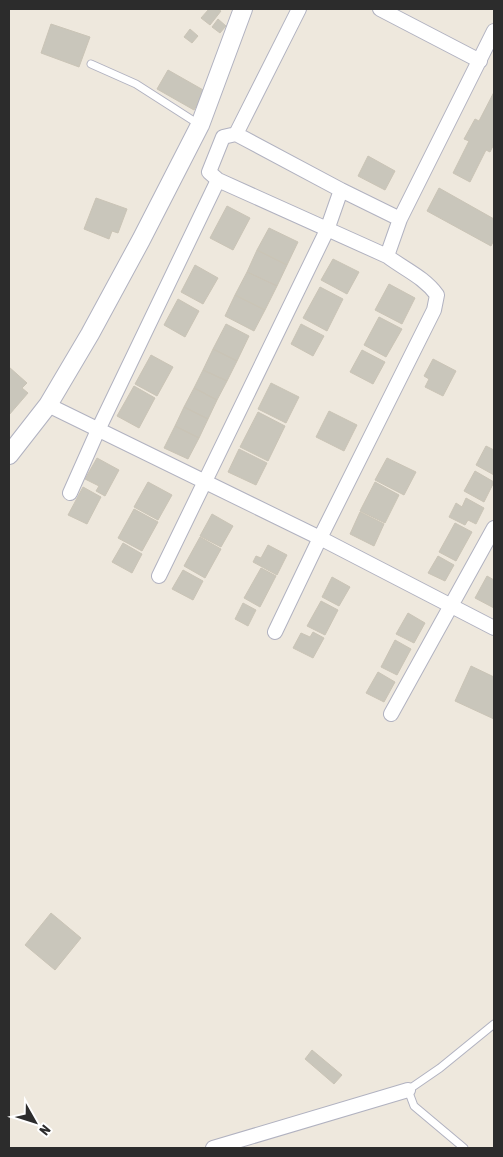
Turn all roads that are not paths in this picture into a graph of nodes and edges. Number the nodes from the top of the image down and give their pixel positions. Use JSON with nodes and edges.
{"nodes":[{"id":1,"x":243,"y":9,"type":"edge"},
{"id":2,"x":299,"y":9,"type":"edge"},
{"id":3,"x":387,"y":10,"type":"edge"},
{"id":4,"x":494,"y":31,"type":"edge"},
{"id":5,"x":480,"y":61,"type":"junction"},
{"id":6,"x":91,"y":64,"type":"dead end"},
{"id":7,"x":200,"y":125,"type":"junction"},
{"id":8,"x":236,"y":134,"type":"junction"},
{"id":9,"x":218,"y":180,"type":"junction"},
{"id":10,"x":341,"y":190,"type":"junction"},
{"id":11,"x":400,"y":219,"type":"junction"},
{"id":12,"x":327,"y":230,"type":"junction"},
{"id":13,"x":387,"y":256,"type":"junction"},
{"id":14,"x":48,"y":405,"type":"junction"},
{"id":15,"x":98,"y":430,"type":"junction"},
{"id":16,"x":9,"y":455,"type":"edge"},
{"id":17,"x":204,"y":481,"type":"junction"},
{"id":18,"x":70,"y":493,"type":"dead end"},
{"id":19,"x":494,"y":528,"type":"edge"},
{"id":20,"x":320,"y":538,"type":"junction"},
{"id":21,"x":159,"y":576,"type":"dead end"},
{"id":22,"x":451,"y":606,"type":"junction"},
{"id":23,"x":494,"y":628,"type":"edge"},
{"id":24,"x":275,"y":632,"type":"dead end"},
{"id":25,"x":391,"y":714,"type":"dead end"},
{"id":26,"x":494,"y":1024,"type":"edge"},
{"id":27,"x":408,"y":1090,"type":"junction"},
{"id":28,"x":213,"y":1148,"type":"edge"},
{"id":29,"x":464,"y":1148,"type":"edge"}],
"edges":[{"from":1,"to":7,"type":"street"},
{"from":2,"to":8,"type":"street"},
{"from":3,"to":5,"type":"street"},
{"from":4,"to":5,"type":"street"},
{"from":5,"to":11,"type":"street"},
{"from":6,"to":7,"type":"lane"},
{"from":7,"to":14,"type":"street"},
{"from":8,"to":9,"type":"street"},
{"from":8,"to":10,"type":"street"},
{"from":9,"to":12,"type":"street"},
{"from":9,"to":15,"type":"street"},
{"from":10,"to":11,"type":"street"},
{"from":10,"to":12,"type":"street"},
{"from":11,"to":13,"type":"street"},
{"from":12,"to":13,"type":"street"},
{"from":12,"to":17,"type":"street"},
{"from":13,"to":20,"type":"street"},
{"from":14,"to":15,"type":"street"},
{"from":14,"to":16,"type":"street"},
{"from":15,"to":17,"type":"street"},
{"from":15,"to":18,"type":"street"},
{"from":17,"to":20,"type":"street"},
{"from":17,"to":21,"type":"street"},
{"from":19,"to":22,"type":"street"},
{"from":20,"to":22,"type":"street"},
{"from":20,"to":24,"type":"street"},
{"from":22,"to":23,"type":"street"},
{"from":22,"to":25,"type":"street"},
{"from":26,"to":27,"type":"lane"},
{"from":27,"to":28,"type":"street"},
{"from":27,"to":29,"type":"lane"}]}
